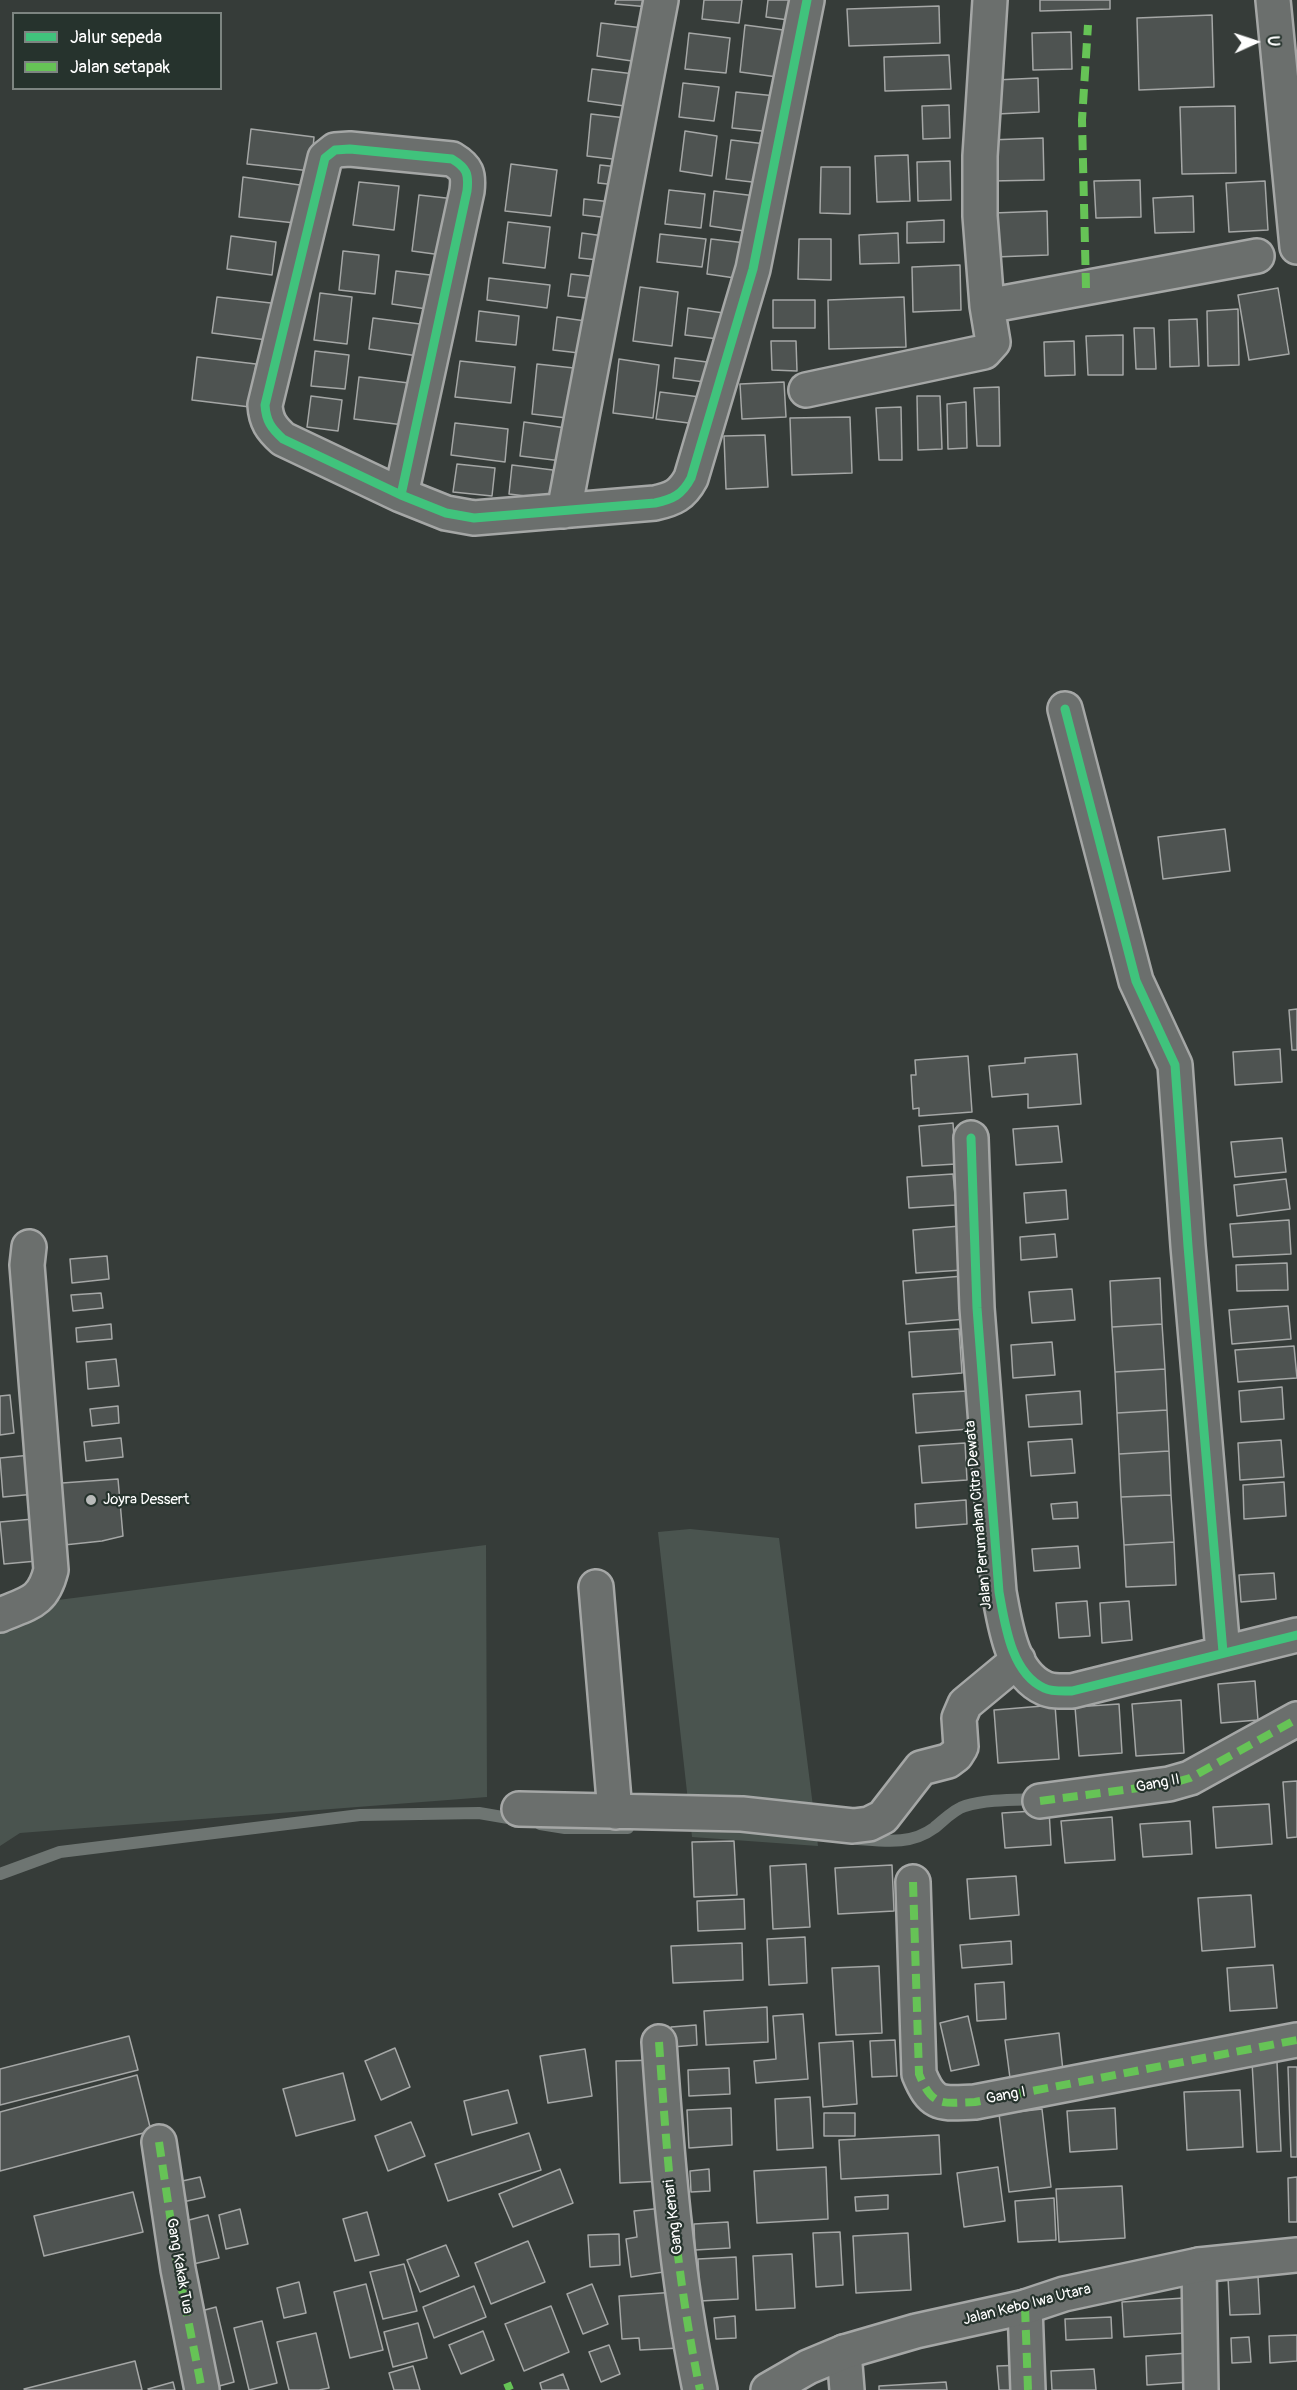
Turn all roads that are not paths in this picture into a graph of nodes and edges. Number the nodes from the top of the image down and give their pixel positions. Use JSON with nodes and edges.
{"nodes":[{"id":1,"x":661,"y":0,"type":"edge"},
{"id":2,"x":807,"y":0,"type":"edge"},
{"id":3,"x":990,"y":0,"type":"edge"},
{"id":4,"x":1273,"y":0,"type":"edge"},
{"id":5,"x":1297,"y":247,"type":"edge"},
{"id":6,"x":1257,"y":256,"type":"dead end"},
{"id":7,"x":987,"y":306,"type":"junction"},
{"id":8,"x":806,"y":390,"type":"dead end"},
{"id":9,"x":401,"y":495,"type":"junction"},
{"id":10,"x":564,"y":510,"type":"junction"},
{"id":11,"x":1065,"y":710,"type":"dead end"},
{"id":12,"x":971,"y":1138,"type":"dead end"},
{"id":13,"x":29,"y":1247,"type":"dead end"},
{"id":14,"x":596,"y":1587,"type":"dead end"},
{"id":15,"x":0,"y":1615,"type":"edge"},
{"id":16,"x":1297,"y":1635,"type":"edge"},
{"id":17,"x":1223,"y":1652,"type":"junction"},
{"id":18,"x":1018,"y":1660,"type":"junction"},
{"id":19,"x":1297,"y":1719,"type":"edge"},
{"id":20,"x":1040,"y":1801,"type":"dead end"},
{"id":21,"x":519,"y":1809,"type":"dead end"},
{"id":22,"x":615,"y":1812,"type":"junction"},
{"id":23,"x":913,"y":1882,"type":"dead end"},
{"id":24,"x":1297,"y":2040,"type":"edge"},
{"id":25,"x":659,"y":2042,"type":"dead end"},
{"id":26,"x":159,"y":2142,"type":"dead end"},
{"id":27,"x":1297,"y":2255,"type":"edge"},
{"id":28,"x":1199,"y":2265,"type":"junction"},
{"id":29,"x":1025,"y":2307,"type":"junction"},
{"id":30,"x":844,"y":2352,"type":"junction"},
{"id":31,"x":201,"y":2390,"type":"edge"},
{"id":32,"x":700,"y":2390,"type":"edge"},
{"id":33,"x":768,"y":2390,"type":"edge"},
{"id":34,"x":847,"y":2390,"type":"edge"},
{"id":35,"x":1028,"y":2390,"type":"edge"},
{"id":36,"x":1201,"y":2390,"type":"edge"}],
"edges":[{"from":1,"to":10,"type":"street"},
{"from":2,"to":10,"type":"street"},
{"from":3,"to":7,"type":"street"},
{"from":4,"to":5,"type":"street"},
{"from":6,"to":7,"type":"street"},
{"from":7,"to":8,"type":"street"},
{"from":9,"to":9,"type":"street"},
{"from":9,"to":10,"type":"street"},
{"from":11,"to":17,"type":"street"},
{"from":12,"to":18,"type":"street","name":"Jalan Perumahan Citra Dewata"},
{"from":13,"to":15,"type":"street"},
{"from":14,"to":22,"type":"street"},
{"from":16,"to":17,"type":"street","name":"Jalan Perumahan Citra Dewata"},
{"from":17,"to":18,"type":"street","name":"Jalan Perumahan Citra Dewata"},
{"from":18,"to":22,"type":"street"},
{"from":19,"to":20,"type":"street","name":"Gang II"},
{"from":21,"to":22,"type":"street"},
{"from":23,"to":24,"type":"street","name":"Gang I"},
{"from":25,"to":32,"type":"street","name":"Gang Kenari"},
{"from":26,"to":31,"type":"street","name":"Gang Kakak Tua"},
{"from":27,"to":28,"type":"street","name":"Jalan Kebo Iwa Utara"},
{"from":28,"to":29,"type":"street","name":"Jalan Kebo Iwa Utara"},
{"from":28,"to":36,"type":"street"},
{"from":29,"to":30,"type":"street","name":"Jalan Kebo Iwa Utara"},
{"from":29,"to":35,"type":"street"},
{"from":30,"to":33,"type":"street","name":"Jalan Kebo Iwa Utara"},
{"from":30,"to":34,"type":"street"}]}
